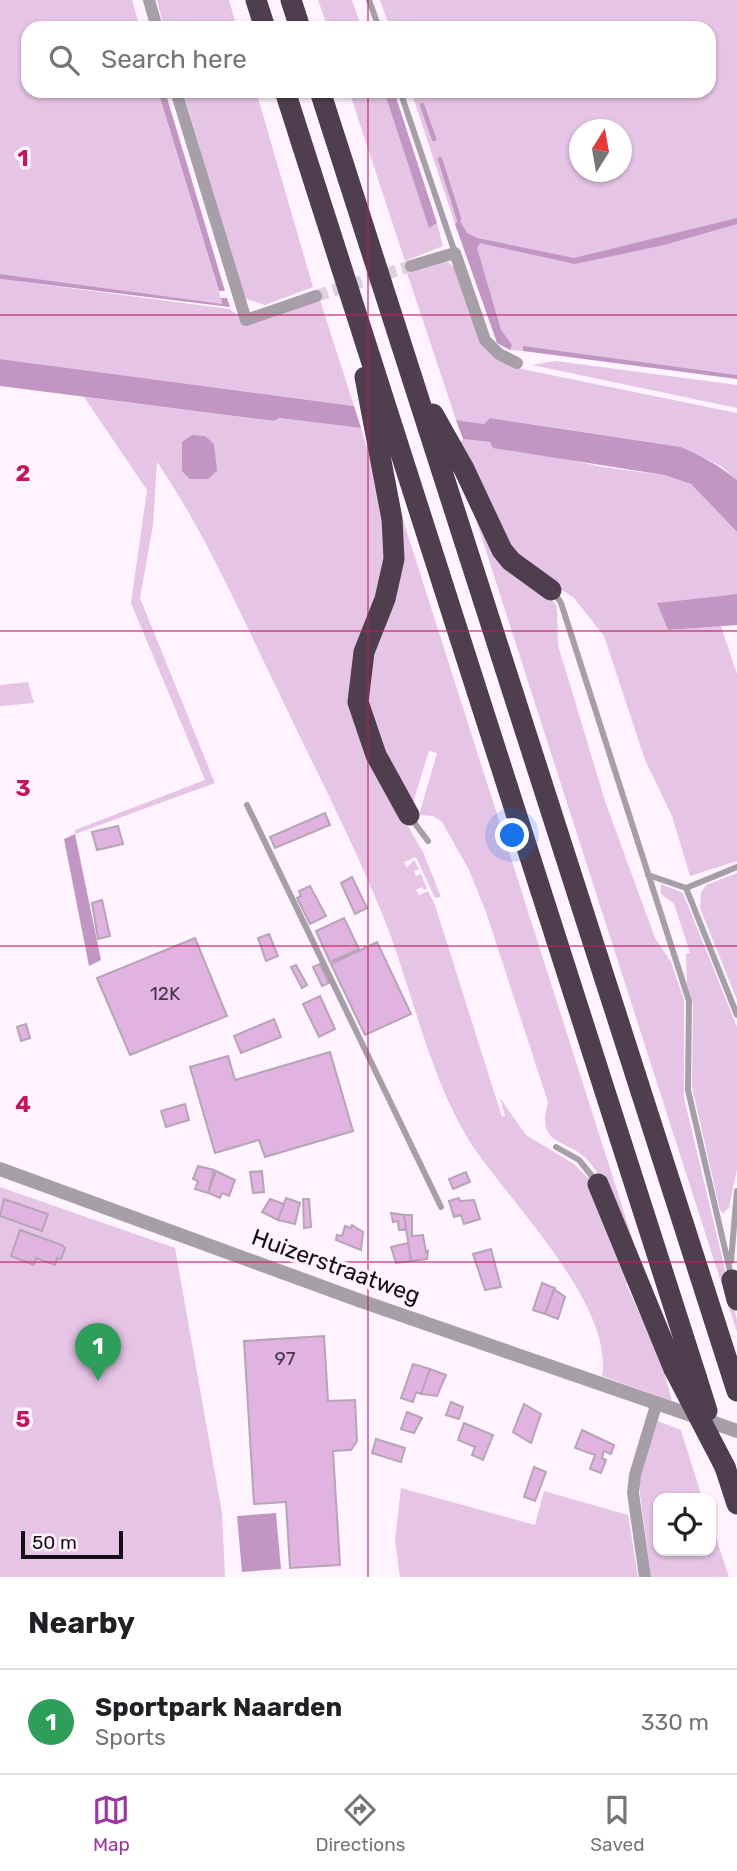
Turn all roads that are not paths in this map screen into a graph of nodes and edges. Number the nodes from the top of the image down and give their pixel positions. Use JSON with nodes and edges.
{"nodes":[{"id":1,"x":149,"y":0,"type":"edge"},
{"id":2,"x":256,"y":0,"type":"edge"},
{"id":3,"x":291,"y":0,"type":"edge"},
{"id":4,"x":369,"y":0,"type":"edge"},
{"id":5,"x":155,"y":21,"type":"edge"},
{"id":6,"x":263,"y":21,"type":"edge"},
{"id":7,"x":298,"y":21,"type":"edge"},
{"id":8,"x":376,"y":21,"type":"edge"},
{"id":9,"x":178,"y":98,"type":"edge"},
{"id":10,"x":287,"y":98,"type":"edge"},
{"id":11,"x":322,"y":98,"type":"edge"},
{"id":12,"x":402,"y":98,"type":"edge"},
{"id":13,"x":455,"y":253,"type":"junction"},
{"id":14,"x":411,"y":266,"type":"tunnel mouth"},
{"id":15,"x":351,"y":295,"type":"junction"},
{"id":16,"x":316,"y":296,"type":"tunnel mouth"},
{"id":17,"x":517,"y":363,"type":"dead end"},
{"id":18,"x":411,"y":375,"type":"junction"},
{"id":19,"x":551,"y":590,"type":"joint"},
{"id":20,"x":247,"y":805,"type":"dead end"},
{"id":21,"x":409,"y":815,"type":"joint"},
{"id":22,"x":428,"y":841,"type":"dead end"},
{"id":23,"x":737,"y":867,"type":"edge"},
{"id":24,"x":648,"y":875,"type":"junction"},
{"id":25,"x":686,"y":888,"type":"junction"},
{"id":26,"x":737,"y":1015,"type":"edge"},
{"id":27,"x":556,"y":1147,"type":"dead end"},
{"id":28,"x":0,"y":1169,"type":"edge"},
{"id":29,"x":598,"y":1184,"type":"joint"},
{"id":30,"x":737,"y":1191,"type":"edge"},
{"id":31,"x":441,"y":1207,"type":"dead end"},
{"id":32,"x":735,"y":1290,"type":"edge"},
{"id":33,"x":737,"y":1391,"type":"edge"},
{"id":34,"x":657,"y":1402,"type":"junction"},
{"id":35,"x":737,"y":1432,"type":"edge"},
{"id":36,"x":725,"y":1467,"type":"junction"},
{"id":37,"x":737,"y":1504,"type":"edge"},
{"id":38,"x":645,"y":1577,"type":"edge"}],
"edges":[{"from":1,"to":5,"type":"street"},
{"from":2,"to":6,"type":"highway"},
{"from":3,"to":7,"type":"highway"},
{"from":4,"to":8,"type":"lane"},
{"from":9,"to":16,"type":"street"},
{"from":10,"to":15,"type":"highway"},
{"from":11,"to":18,"type":"highway"},
{"from":12,"to":13,"type":"lane"},
{"from":13,"to":14,"type":"street"},
{"from":13,"to":17,"type":"street"},
{"from":15,"to":21,"type":"highway"},
{"from":15,"to":36,"type":"highway","bridge":true},
{"from":18,"to":19,"type":"highway"},
{"from":18,"to":33,"type":"highway"},
{"from":19,"to":24,"type":"lane"},
{"from":20,"to":31,"type":"lane"},
{"from":21,"to":22,"type":"lane"},
{"from":23,"to":25,"type":"lane"},
{"from":24,"to":25,"type":"lane"},
{"from":24,"to":32,"type":"lane"},
{"from":25,"to":26,"type":"lane"},
{"from":27,"to":29,"type":"lane"},
{"from":28,"to":34,"type":"street","name":"Huizerstraatweg"},
{"from":29,"to":36,"type":"highway","bridge":true},
{"from":30,"to":32,"type":"lane"},
{"from":34,"to":35,"type":"street","name":"Huizerstraatweg"},
{"from":34,"to":38,"type":"street"},
{"from":36,"to":37,"type":"highway"}]}
